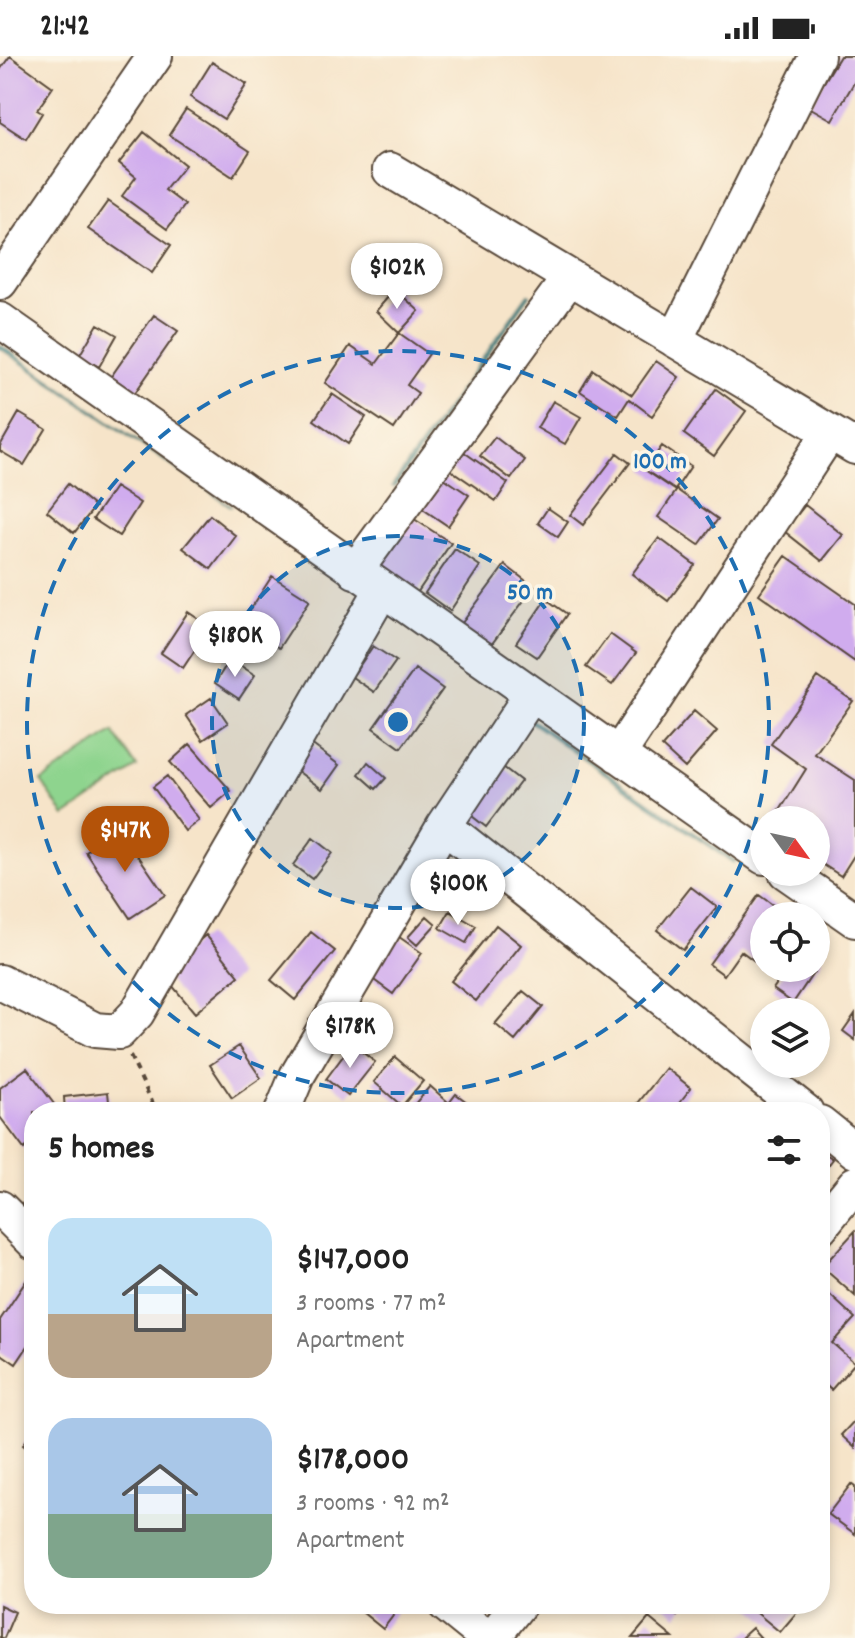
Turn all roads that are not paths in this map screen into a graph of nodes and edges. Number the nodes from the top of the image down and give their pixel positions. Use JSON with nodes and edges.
{"nodes":[{"id":1,"x":155,"y":56,"type":"edge"},
{"id":2,"x":817,"y":56,"type":"edge"},
{"id":3,"x":390,"y":170,"type":"dead end"},
{"id":4,"x":570,"y":277,"type":"junction"},
{"id":5,"x":0,"y":282,"type":"edge"},
{"id":6,"x":0,"y":320,"type":"edge"},
{"id":7,"x":675,"y":340,"type":"junction"},
{"id":8,"x":842,"y":439,"type":"edge"},
{"id":9,"x":355,"y":571,"type":"junction"},
{"id":10,"x":382,"y":590,"type":"junction"},
{"id":11,"x":531,"y":695,"type":"junction"},
{"id":12,"x":618,"y":755,"type":"junction"},
{"id":13,"x":444,"y":826,"type":"junction"},
{"id":14,"x":750,"y":847,"type":"edge"},
{"id":15,"x":806,"y":886,"type":"edge"},
{"id":16,"x":855,"y":920,"type":"edge"},
{"id":17,"x":0,"y":982,"type":"edge"},
{"id":18,"x":293,"y":1102,"type":"edge"},
{"id":19,"x":793,"y":1102,"type":"edge"},
{"id":20,"x":830,"y":1131,"type":"edge"},
{"id":21,"x":855,"y":1151,"type":"edge"},
{"id":22,"x":855,"y":1184,"type":"edge"},
{"id":23,"x":0,"y":1208,"type":"edge"},
{"id":24,"x":830,"y":1215,"type":"edge"},
{"id":25,"x":24,"y":1232,"type":"edge"},
{"id":26,"x":458,"y":1614,"type":"edge"},
{"id":27,"x":510,"y":1614,"type":"edge"},
{"id":28,"x":489,"y":1638,"type":"edge"}],
"edges":[{"from":1,"to":5,"type":"street"},
{"from":2,"to":7,"type":"street"},
{"from":3,"to":4,"type":"street"},
{"from":4,"to":7,"type":"street"},
{"from":4,"to":9,"type":"street"},
{"from":6,"to":9,"type":"street"},
{"from":7,"to":8,"type":"street"},
{"from":8,"to":12,"type":"street"},
{"from":9,"to":10,"type":"street"},
{"from":10,"to":11,"type":"street"},
{"from":10,"to":17,"type":"street"},
{"from":11,"to":12,"type":"street"},
{"from":11,"to":13,"type":"street"},
{"from":12,"to":14,"type":"street"},
{"from":13,"to":18,"type":"street"},
{"from":13,"to":19,"type":"street"},
{"from":15,"to":16,"type":"street"},
{"from":20,"to":21,"type":"street"},
{"from":22,"to":24,"type":"street"},
{"from":23,"to":25,"type":"street"},
{"from":26,"to":28,"type":"street"},
{"from":27,"to":28,"type":"street"}]}
